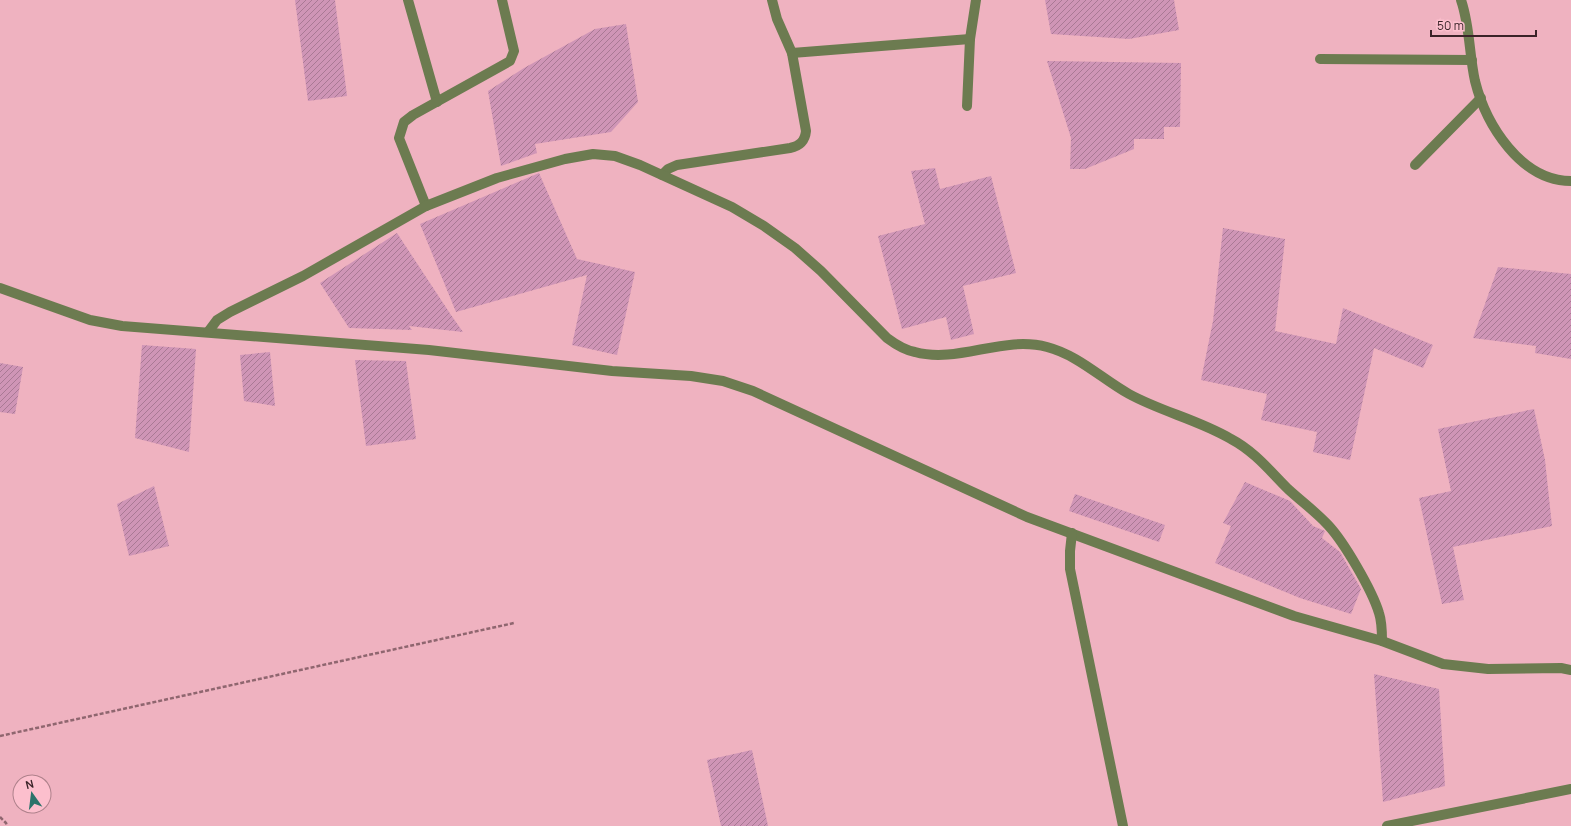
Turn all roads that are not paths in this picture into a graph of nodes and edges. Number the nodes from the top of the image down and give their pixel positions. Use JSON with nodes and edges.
{"nodes":[{"id":1,"x":408,"y":0,"type":"edge"},
{"id":2,"x":502,"y":0,"type":"edge"},
{"id":3,"x":772,"y":0,"type":"edge"},
{"id":4,"x":976,"y":0,"type":"edge"},
{"id":5,"x":1461,"y":0,"type":"edge"},
{"id":6,"x":970,"y":39,"type":"junction"},
{"id":7,"x":792,"y":53,"type":"junction"},
{"id":8,"x":1320,"y":59,"type":"dead end"},
{"id":9,"x":1472,"y":60,"type":"junction"},
{"id":10,"x":1481,"y":98,"type":"junction"},
{"id":11,"x":437,"y":102,"type":"junction"},
{"id":12,"x":967,"y":106,"type":"dead end"},
{"id":13,"x":1415,"y":165,"type":"dead end"},
{"id":14,"x":662,"y":175,"type":"junction"},
{"id":15,"x":1571,"y":181,"type":"edge"},
{"id":16,"x":426,"y":206,"type":"junction"},
{"id":17,"x":0,"y":288,"type":"edge"},
{"id":18,"x":208,"y":332,"type":"junction"},
{"id":19,"x":1072,"y":533,"type":"junction"},
{"id":20,"x":1382,"y":641,"type":"junction"},
{"id":21,"x":1571,"y":670,"type":"edge"},
{"id":22,"x":1571,"y":789,"type":"edge"},
{"id":23,"x":1123,"y":826,"type":"edge"},
{"id":24,"x":1387,"y":826,"type":"edge"}],
"edges":[{"from":1,"to":11,"type":"street"},
{"from":2,"to":11,"type":"street"},
{"from":3,"to":7,"type":"street"},
{"from":4,"to":6,"type":"street"},
{"from":5,"to":9,"type":"street"},
{"from":6,"to":7,"type":"street"},
{"from":6,"to":12,"type":"street"},
{"from":7,"to":14,"type":"street"},
{"from":8,"to":9,"type":"street"},
{"from":9,"to":10,"type":"street"},
{"from":10,"to":13,"type":"street"},
{"from":10,"to":15,"type":"street"},
{"from":11,"to":16,"type":"street"},
{"from":14,"to":16,"type":"street"},
{"from":14,"to":20,"type":"street"},
{"from":16,"to":18,"type":"street"},
{"from":17,"to":18,"type":"street"},
{"from":18,"to":19,"type":"street"},
{"from":19,"to":20,"type":"street"},
{"from":19,"to":23,"type":"street"},
{"from":20,"to":21,"type":"street"},
{"from":22,"to":24,"type":"street"}]}
